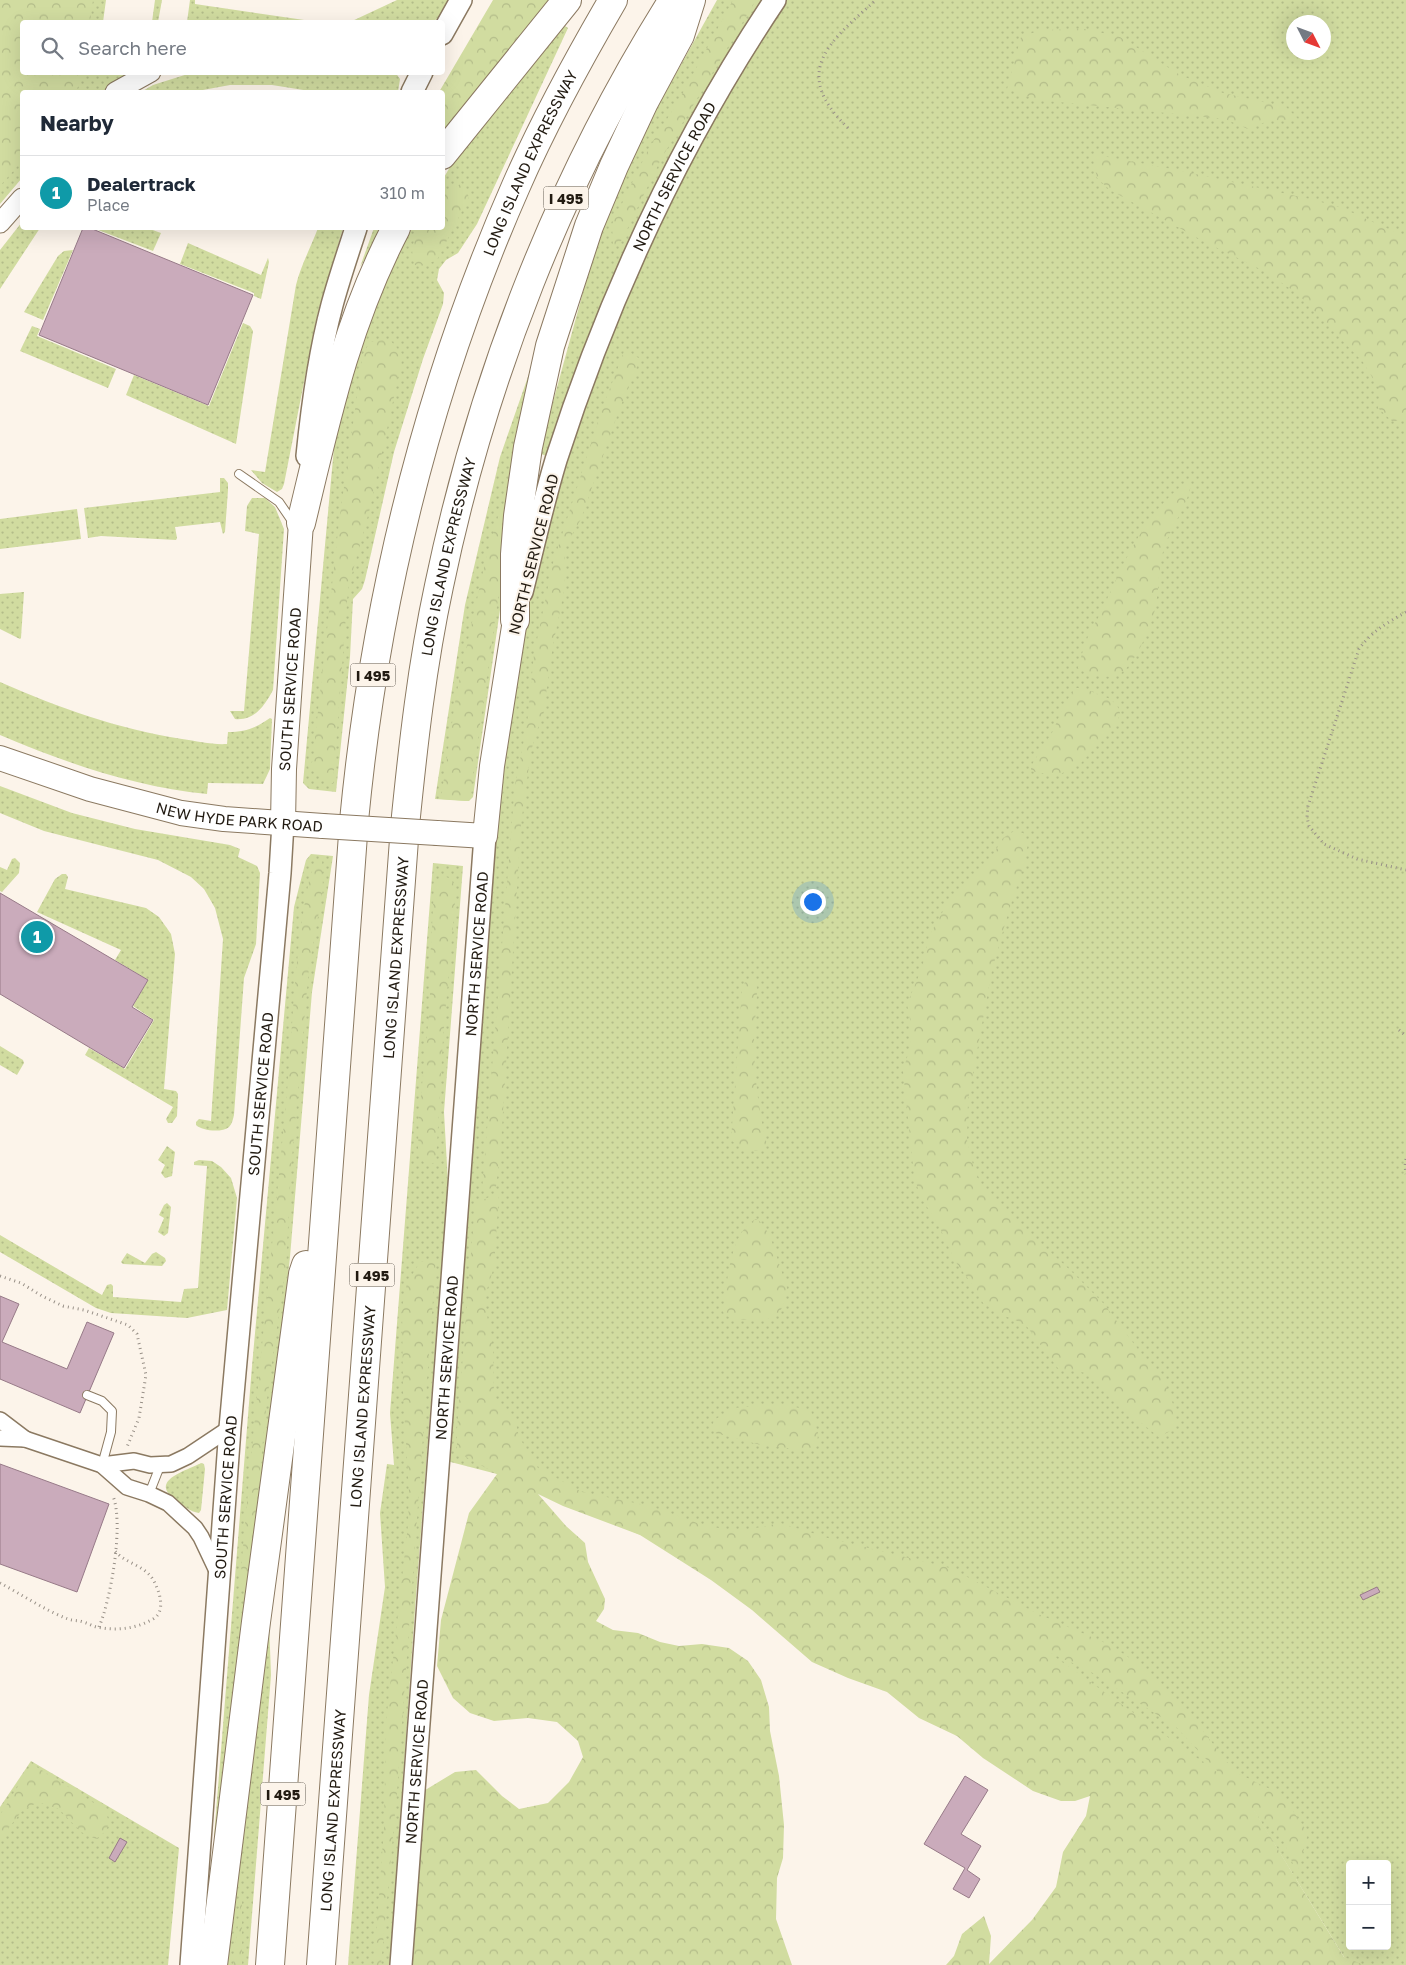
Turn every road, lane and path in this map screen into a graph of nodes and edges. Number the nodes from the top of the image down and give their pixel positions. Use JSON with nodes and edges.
{"nodes":[{"id":1,"x":462,"y":0,"type":"edge"},
{"id":2,"x":567,"y":0,"type":"edge"},
{"id":3,"x":613,"y":0,"type":"edge"},
{"id":4,"x":673,"y":0,"type":"edge"},
{"id":5,"x":691,"y":0,"type":"edge"},
{"id":6,"x":775,"y":0,"type":"edge"},
{"id":7,"x":876,"y":0,"type":"edge"},
{"id":8,"x":445,"y":26,"type":"edge"},
{"id":9,"x":146,"y":75,"type":"edge"},
{"id":10,"x":407,"y":75,"type":"edge"},
{"id":11,"x":420,"y":75,"type":"edge"},
{"id":12,"x":120,"y":90,"type":"edge"},
{"id":13,"x":411,"y":90,"type":"edge"},
{"id":14,"x":413,"y":90,"type":"edge"},
{"id":15,"x":848,"y":128,"type":"dead end"},
{"id":16,"x":445,"y":152,"type":"edge"},
{"id":17,"x":20,"y":200,"type":"edge"},
{"id":18,"x":0,"y":224,"type":"edge"},
{"id":19,"x":355,"y":230,"type":"edge"},
{"id":20,"x":395,"y":230,"type":"edge"},
{"id":21,"x":239,"y":474,"type":"dead end"},
{"id":22,"x":301,"y":529,"type":"junction"},
{"id":23,"x":1406,"y":612,"type":"edge"},
{"id":24,"x":514,"y":620,"type":"junction"},
{"id":25,"x":0,"y":758,"type":"edge"},
{"id":26,"x":283,"y":823,"type":"junction"},
{"id":27,"x":485,"y":836,"type":"junction"},
{"id":28,"x":1406,"y":870,"type":"edge"},
{"id":29,"x":1399,"y":1030,"type":"dead end"},
{"id":30,"x":1406,"y":1036,"type":"edge"},
{"id":31,"x":1406,"y":1159,"type":"edge"},
{"id":32,"x":1406,"y":1174,"type":"edge"},
{"id":33,"x":324,"y":1216,"type":"junction"},
{"id":34,"x":87,"y":1396,"type":"dead end"},
{"id":35,"x":0,"y":1420,"type":"edge"},
{"id":36,"x":230,"y":1428,"type":"junction"},
{"id":37,"x":0,"y":1438,"type":"edge"},
{"id":38,"x":25,"y":1439,"type":"junction"},
{"id":39,"x":102,"y":1465,"type":"junction"},
{"id":40,"x":160,"y":1466,"type":"junction"},
{"id":41,"x":150,"y":1494,"type":"junction"},
{"id":42,"x":115,"y":1551,"type":"dead end"},
{"id":43,"x":219,"y":1577,"type":"junction"},
{"id":44,"x":0,"y":1584,"type":"edge"},
{"id":45,"x":191,"y":1965,"type":"edge"},
{"id":46,"x":213,"y":1965,"type":"edge"},
{"id":47,"x":270,"y":1965,"type":"edge"},
{"id":48,"x":321,"y":1965,"type":"edge"},
{"id":49,"x":401,"y":1965,"type":"edge"}],
"edges":[{"from":1,"to":8,"type":"main road"},
{"from":2,"to":16,"type":"highway"},
{"from":3,"to":33,"type":"highway","name":"LONG ISLAND EXPRESSWAY","number":"I 495"},
{"from":4,"to":48,"type":"highway","name":"LONG ISLAND EXPRESSWAY","number":"I 495"},
{"from":5,"to":24,"type":"highway"},
{"from":6,"to":24,"type":"main road","name":"NORTH SERVICE ROAD"},
{"from":7,"to":15,"type":"path"},
{"from":9,"to":12,"type":"street"},
{"from":10,"to":13,"type":"street"},
{"from":11,"to":14,"type":"main road"},
{"from":17,"to":18,"type":"street"},
{"from":19,"to":22,"type":"main road","name":"SOUTH SERVICE ROAD"},
{"from":20,"to":22,"type":"highway"},
{"from":21,"to":22,"type":"lane"},
{"from":22,"to":26,"type":"main road","name":"SOUTH SERVICE ROAD"},
{"from":23,"to":28,"type":"path"},
{"from":24,"to":27,"type":"main road","name":"NORTH SERVICE ROAD"},
{"from":25,"to":26,"type":"main road","name":"NEW HYDE PARK ROAD"},
{"from":26,"to":27,"type":"main road","name":"NEW HYDE PARK ROAD","bridge":true},
{"from":26,"to":36,"type":"main road","name":"SOUTH SERVICE ROAD"},
{"from":27,"to":49,"type":"main road","name":"NORTH SERVICE ROAD"},
{"from":29,"to":30,"type":"path"},
{"from":31,"to":32,"type":"path"},
{"from":33,"to":46,"type":"highway"},
{"from":33,"to":47,"type":"highway","name":"LONG ISLAND EXPRESSWAY","number":"I 495"},
{"from":34,"to":39,"type":"lane"},
{"from":35,"to":38,"type":"street"},
{"from":36,"to":40,"type":"street"},
{"from":36,"to":43,"type":"main road","name":"SOUTH SERVICE ROAD"},
{"from":37,"to":38,"type":"street"},
{"from":38,"to":39,"type":"street"},
{"from":39,"to":40,"type":"street"},
{"from":39,"to":41,"type":"street"},
{"from":40,"to":41,"type":"lane"},
{"from":41,"to":43,"type":"street"},
{"from":42,"to":44,"type":"path"},
{"from":43,"to":45,"type":"main road","name":"SOUTH SERVICE ROAD"}]}
